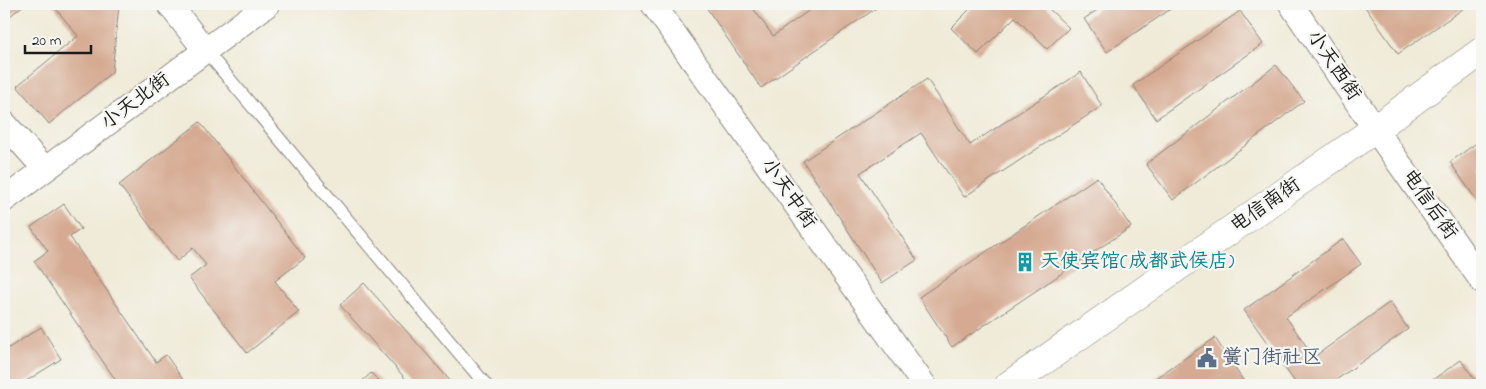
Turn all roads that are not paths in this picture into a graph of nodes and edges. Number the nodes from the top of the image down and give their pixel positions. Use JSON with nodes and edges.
{"nodes":[{"id":1,"x":169,"y":4,"type":"edge"},
{"id":2,"x":268,"y":4,"type":"edge"},
{"id":3,"x":653,"y":4,"type":"edge"},
{"id":4,"x":1291,"y":4,"type":"edge"},
{"id":5,"x":205,"y":50,"type":"junction"},
{"id":6,"x":1482,"y":51,"type":"edge"},
{"id":7,"x":4,"y":123,"type":"edge"},
{"id":8,"x":1375,"y":129,"type":"junction"},
{"id":9,"x":45,"y":169,"type":"junction"},
{"id":10,"x":4,"y":200,"type":"edge"},
{"id":11,"x":1482,"y":280,"type":"edge"},
{"id":12,"x":486,"y":385,"type":"edge"},
{"id":13,"x":924,"y":385,"type":"edge"},
{"id":14,"x":1009,"y":385,"type":"edge"}],
"edges":[{"from":1,"to":5,"type":"street"},
{"from":2,"to":5,"type":"street","name":"小天北街"},
{"from":3,"to":13,"type":"street","name":"小天中街"},
{"from":4,"to":8,"type":"street","name":"小天西街"},
{"from":5,"to":9,"type":"street","name":"小天北街"},
{"from":5,"to":12,"type":"lane"},
{"from":6,"to":8,"type":"street","name":"电信南街"},
{"from":7,"to":9,"type":"street"},
{"from":8,"to":11,"type":"street","name":"电信后街"},
{"from":8,"to":14,"type":"street","name":"电信南街"},
{"from":9,"to":10,"type":"street","name":"小天北街"}]}
